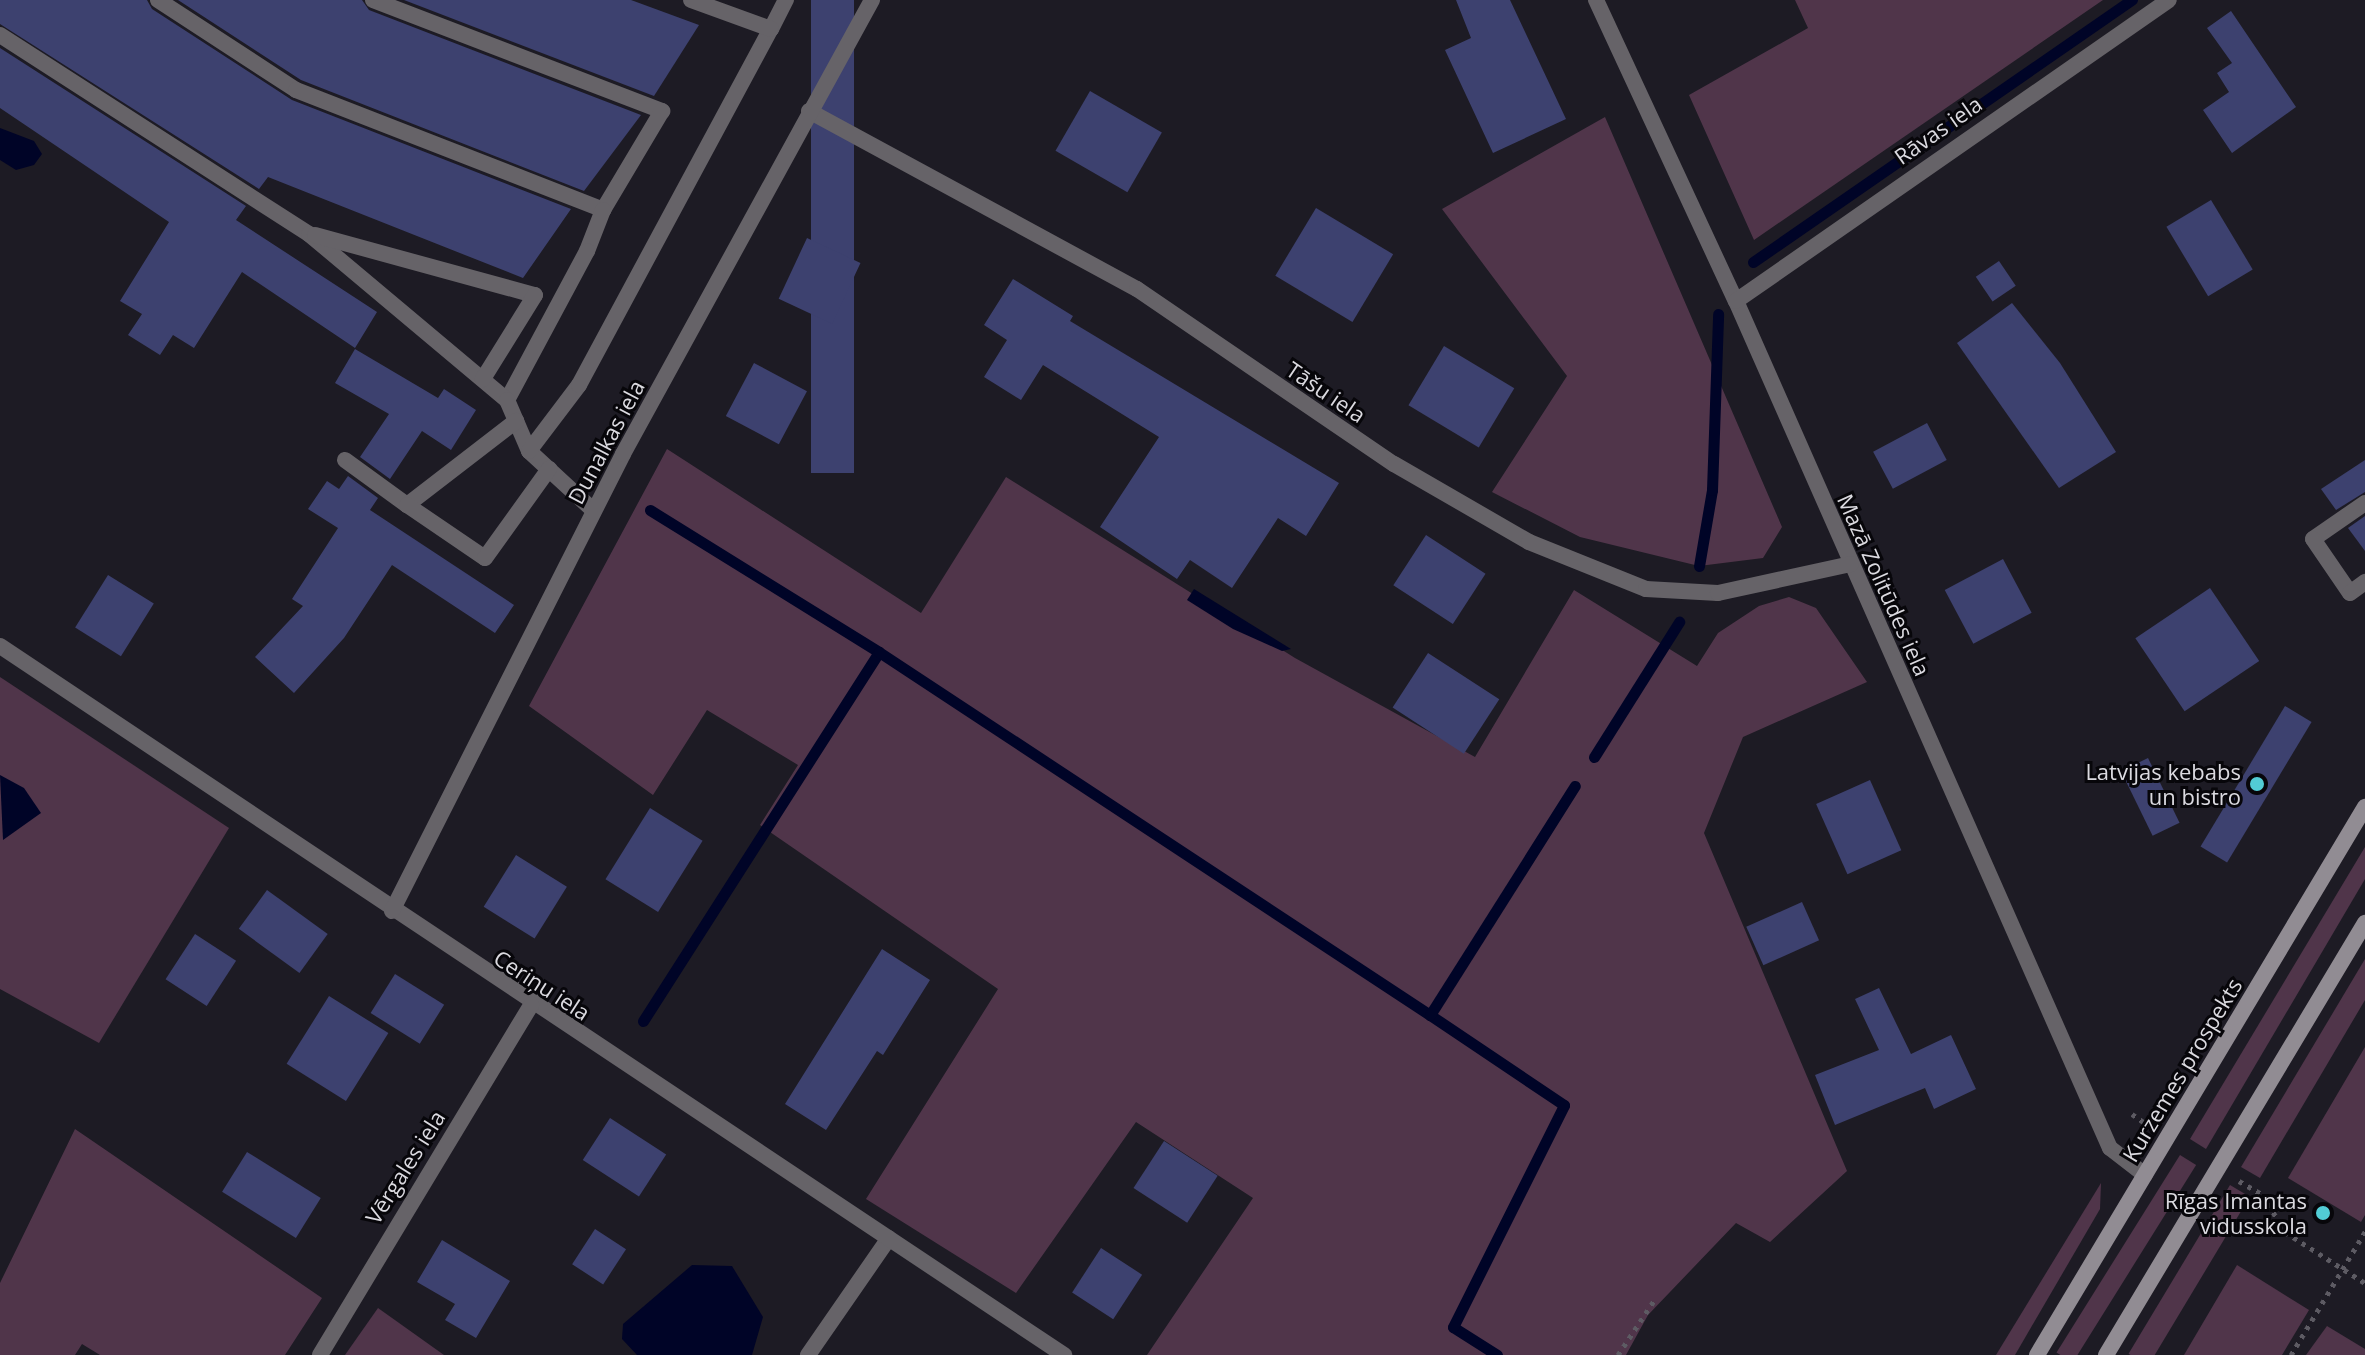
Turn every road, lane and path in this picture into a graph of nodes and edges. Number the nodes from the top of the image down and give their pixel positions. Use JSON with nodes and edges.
{"nodes":[{"id":1,"x":158,"y":0,"type":"edge"},
{"id":2,"x":373,"y":0,"type":"edge"},
{"id":3,"x":691,"y":0,"type":"edge"},
{"id":4,"x":786,"y":0,"type":"edge"},
{"id":5,"x":872,"y":0,"type":"edge"},
{"id":6,"x":1596,"y":0,"type":"edge"},
{"id":7,"x":2169,"y":0,"type":"edge"},
{"id":8,"x":771,"y":29,"type":"junction"},
{"id":9,"x":0,"y":35,"type":"edge"},
{"id":10,"x":809,"y":111,"type":"junction"},
{"id":11,"x":603,"y":210,"type":"junction"},
{"id":12,"x":309,"y":234,"type":"junction"},
{"id":13,"x":1736,"y":301,"type":"junction"},
{"id":14,"x":483,"y":379,"type":"junction"},
{"id":15,"x":507,"y":400,"type":"junction"},
{"id":16,"x":516,"y":421,"type":"junction"},
{"id":17,"x":529,"y":451,"type":"junction"},
{"id":18,"x":345,"y":460,"type":"dead end"},
{"id":19,"x":549,"y":469,"type":"junction"},
{"id":20,"x":2365,"y":503,"type":"edge"},
{"id":21,"x":407,"y":505,"type":"junction"},
{"id":22,"x":594,"y":511,"type":"junction"},
{"id":23,"x":1851,"y":564,"type":"junction"},
{"id":24,"x":2365,"y":582,"type":"edge"},
{"id":25,"x":0,"y":646,"type":"edge"},
{"id":26,"x":2365,"y":807,"type":"edge"},
{"id":27,"x":392,"y":911,"type":"junction"},
{"id":28,"x":2365,"y":923,"type":"edge"},
{"id":29,"x":531,"y":1005,"type":"junction"},
{"id":30,"x":2132,"y":1114,"type":"dead end"},
{"id":31,"x":2151,"y":1126,"type":"dead end"},
{"id":32,"x":2145,"y":1175,"type":"junction"},
{"id":33,"x":2235,"y":1178,"type":"dead end"},
{"id":34,"x":2365,"y":1232,"type":"edge"},
{"id":35,"x":889,"y":1238,"type":"junction"},
{"id":36,"x":2343,"y":1269,"type":"junction"},
{"id":37,"x":2365,"y":1283,"type":"edge"},
{"id":38,"x":1655,"y":1299,"type":"dead end"},
{"id":39,"x":320,"y":1355,"type":"edge"},
{"id":40,"x":808,"y":1355,"type":"edge"},
{"id":41,"x":1064,"y":1355,"type":"edge"},
{"id":42,"x":1618,"y":1355,"type":"edge"},
{"id":43,"x":2037,"y":1355,"type":"edge"},
{"id":44,"x":2106,"y":1355,"type":"edge"},
{"id":45,"x":2291,"y":1355,"type":"edge"}],
"edges":[{"from":1,"to":11,"type":"street"},
{"from":2,"to":11,"type":"street"},
{"from":3,"to":8,"type":"street"},
{"from":4,"to":8,"type":"street"},
{"from":5,"to":10,"type":"street","name":"Dunalkas iela"},
{"from":6,"to":13,"type":"street","name":"Mazā Zolitūdes iela"},
{"from":7,"to":13,"type":"street","name":"Rāvas iela"},
{"from":8,"to":17,"type":"street"},
{"from":9,"to":12,"type":"street"},
{"from":10,"to":22,"type":"street","name":"Dunalkas iela"},
{"from":10,"to":23,"type":"street","name":"Tāšu iela"},
{"from":11,"to":15,"type":"street"},
{"from":12,"to":14,"type":"street"},
{"from":12,"to":14,"type":"street"},
{"from":13,"to":23,"type":"street","name":"Mazā Zolitūdes iela"},
{"from":14,"to":15,"type":"street"},
{"from":15,"to":16,"type":"street"},
{"from":16,"to":17,"type":"street"},
{"from":16,"to":21,"type":"street"},
{"from":17,"to":19,"type":"street"},
{"from":18,"to":21,"type":"street"},
{"from":19,"to":21,"type":"street"},
{"from":19,"to":22,"type":"street"},
{"from":20,"to":24,"type":"street"},
{"from":22,"to":27,"type":"street","name":"Dunalkas iela"},
{"from":23,"to":32,"type":"street","name":"Mazā Zolitūdes iela"},
{"from":25,"to":27,"type":"street","name":"Ceriņu iela"},
{"from":26,"to":32,"type":"main road","name":"Kurzemes prospekts"},
{"from":27,"to":29,"type":"street","name":"Ceriņu iela"},
{"from":28,"to":44,"type":"main road"},
{"from":29,"to":35,"type":"street","name":"Ceriņu iela"},
{"from":29,"to":39,"type":"street","name":"Vērgales iela"},
{"from":30,"to":31,"type":"path"},
{"from":32,"to":43,"type":"main road","name":"Kurzemes prospekts"},
{"from":33,"to":36,"type":"path"},
{"from":34,"to":36,"type":"path"},
{"from":35,"to":40,"type":"street"},
{"from":35,"to":41,"type":"street","name":"Ceriņu iela"},
{"from":36,"to":37,"type":"path"},
{"from":36,"to":45,"type":"path"},
{"from":38,"to":42,"type":"path"}]}
